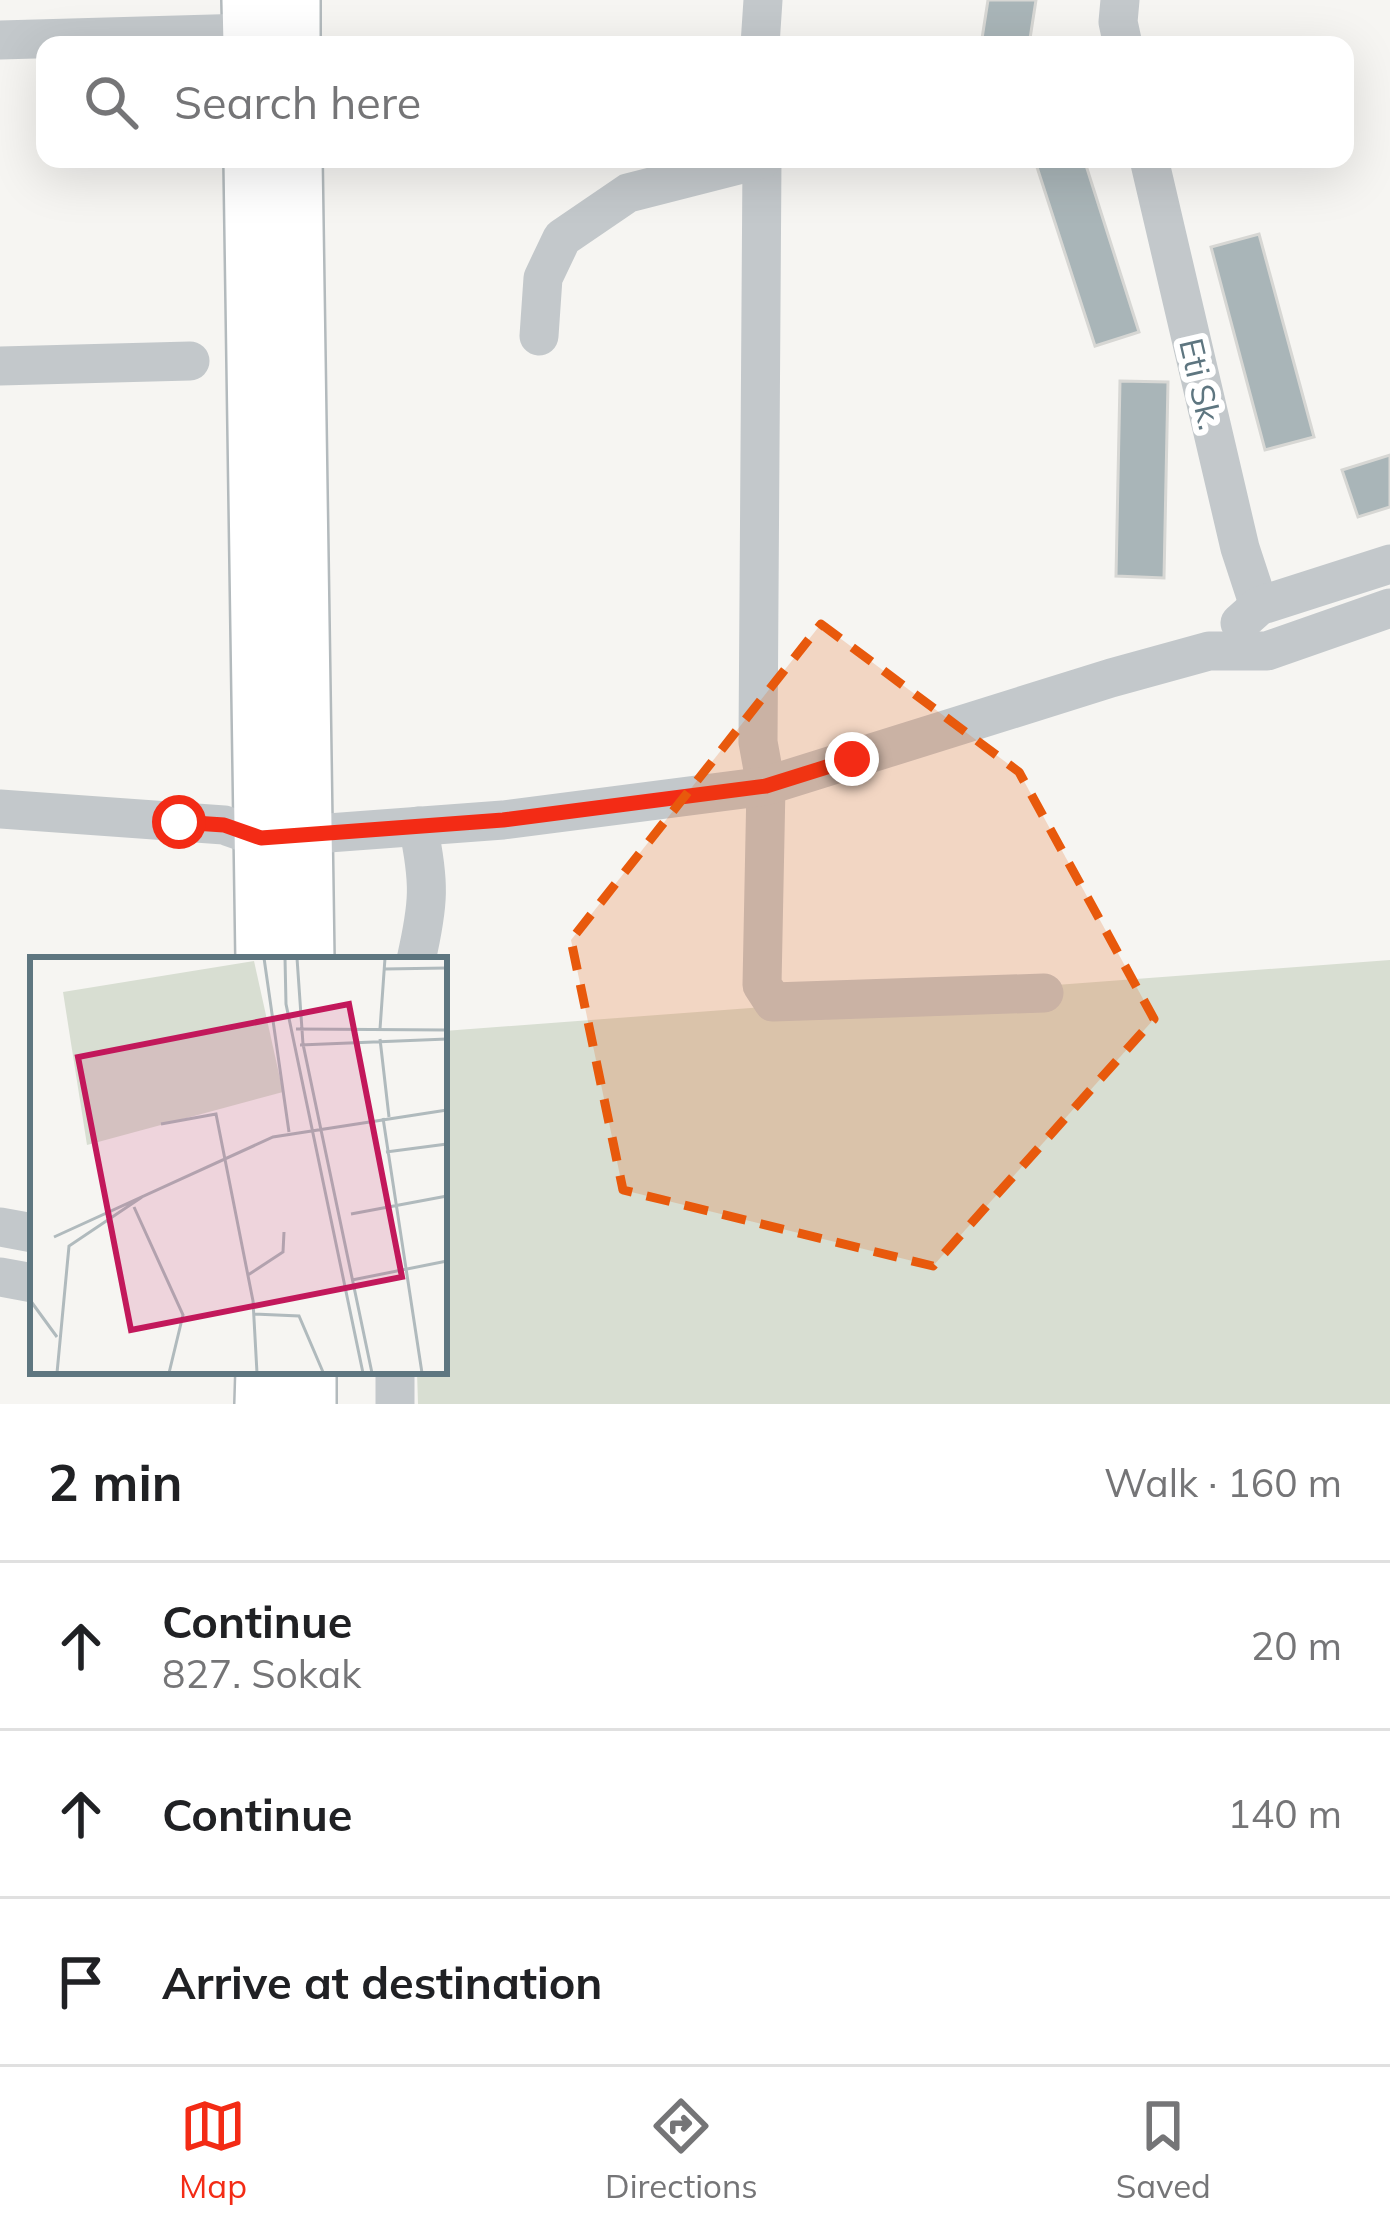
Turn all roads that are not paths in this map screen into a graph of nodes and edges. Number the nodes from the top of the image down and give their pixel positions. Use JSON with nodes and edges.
{"nodes":[{"id":1,"x":294,"y":0,"type":"edge"},
{"id":2,"x":763,"y":0,"type":"edge"},
{"id":3,"x":1120,"y":0,"type":"edge"},
{"id":4,"x":260,"y":31,"type":"edge"},
{"id":5,"x":116,"y":36,"type":"edge"},
{"id":6,"x":761,"y":36,"type":"edge"},
{"id":7,"x":1121,"y":36,"type":"edge"},
{"id":8,"x":36,"y":39,"type":"edge"},
{"id":9,"x":0,"y":40,"type":"edge"},
{"id":10,"x":250,"y":168,"type":"edge"},
{"id":11,"x":296,"y":168,"type":"edge"},
{"id":12,"x":727,"y":168,"type":"edge"},
{"id":13,"x":762,"y":168,"type":"edge"},
{"id":14,"x":1151,"y":168,"type":"edge"},
{"id":15,"x":539,"y":336,"type":"dead end"},
{"id":16,"x":190,"y":361,"type":"dead end"},
{"id":17,"x":0,"y":366,"type":"edge"},
{"id":18,"x":1390,"y":564,"type":"edge"},
{"id":19,"x":1259,"y":606,"type":"junction"},
{"id":20,"x":1390,"y":608,"type":"edge"},
{"id":21,"x":1209,"y":651,"type":"junction"},
{"id":22,"x":766,"y":786,"type":"junction"},
{"id":23,"x":0,"y":809,"type":"edge"},
{"id":24,"x":418,"y":826,"type":"junction"},
{"id":25,"x":284,"y":836,"type":"junction"},
{"id":26,"x":263,"y":957,"type":"edge"},
{"id":27,"x":307,"y":957,"type":"edge"},
{"id":28,"x":417,"y":957,"type":"edge"},
{"id":29,"x":1043,"y":993,"type":"dead end"},
{"id":30,"x":0,"y":1227,"type":"edge"},
{"id":31,"x":30,"y":1232,"type":"edge"},
{"id":32,"x":0,"y":1277,"type":"edge"},
{"id":33,"x":30,"y":1282,"type":"edge"},
{"id":34,"x":262,"y":1374,"type":"edge"},
{"id":35,"x":395,"y":1374,"type":"edge"},
{"id":36,"x":261,"y":1404,"type":"edge"},
{"id":37,"x":394,"y":1404,"type":"edge"}],
"edges":[{"from":1,"to":4,"type":"main road"},
{"from":2,"to":6,"type":"street"},
{"from":3,"to":7,"type":"street"},
{"from":4,"to":5,"type":"street"},
{"from":8,"to":9,"type":"street"},
{"from":10,"to":25,"type":"main road"},
{"from":11,"to":25,"type":"main road"},
{"from":12,"to":15,"type":"street"},
{"from":13,"to":22,"type":"street"},
{"from":14,"to":19,"type":"street","name":"Eti Sk."},
{"from":16,"to":17,"type":"street"},
{"from":18,"to":19,"type":"street"},
{"from":19,"to":21,"type":"street"},
{"from":20,"to":21,"type":"street"},
{"from":21,"to":22,"type":"street"},
{"from":22,"to":24,"type":"street"},
{"from":22,"to":29,"type":"street"},
{"from":23,"to":25,"type":"street"},
{"from":24,"to":25,"type":"street"},
{"from":24,"to":28,"type":"street"},
{"from":25,"to":26,"type":"main road"},
{"from":25,"to":27,"type":"main road"},
{"from":30,"to":31,"type":"street"},
{"from":32,"to":33,"type":"street"},
{"from":34,"to":36,"type":"main road"},
{"from":35,"to":37,"type":"street"}]}
